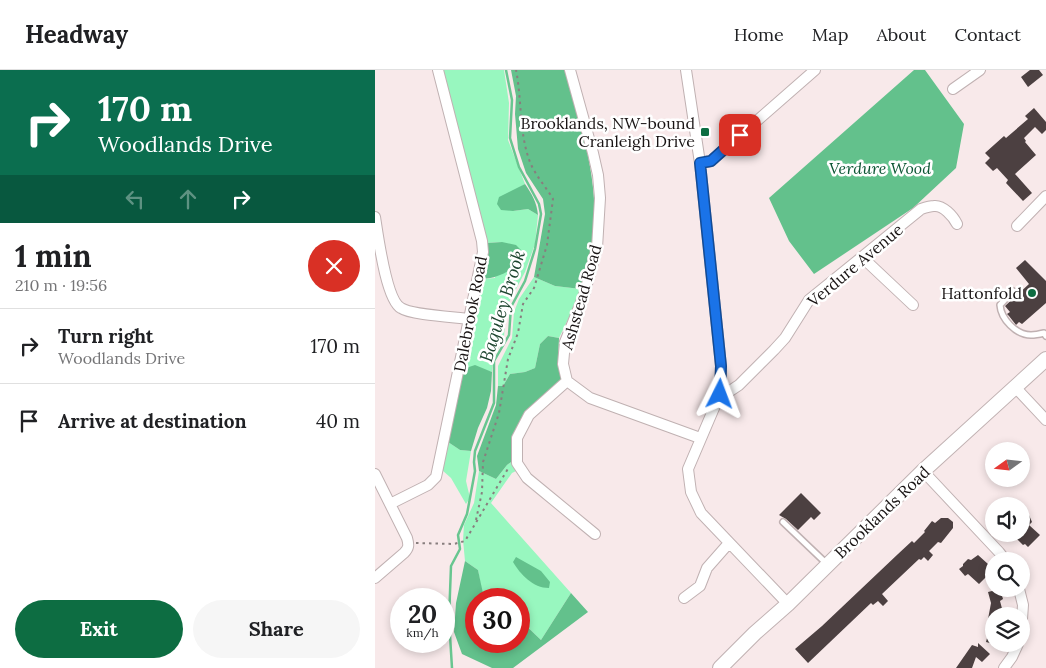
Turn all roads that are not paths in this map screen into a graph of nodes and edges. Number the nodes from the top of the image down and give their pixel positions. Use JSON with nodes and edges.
{"nodes":[{"id":1,"x":438,"y":70,"type":"edge"},
{"id":2,"x":570,"y":70,"type":"edge"},
{"id":3,"x":686,"y":70,"type":"edge"},
{"id":4,"x":815,"y":70,"type":"edge"},
{"id":5,"x":980,"y":70,"type":"edge"},
{"id":6,"x":953,"y":89,"type":"dead end"},
{"id":7,"x":700,"y":163,"type":"junction"},
{"id":8,"x":1046,"y":196,"type":"edge"},
{"id":9,"x":375,"y":216,"type":"edge"},
{"id":10,"x":957,"y":224,"type":"dead end"},
{"id":11,"x":1017,"y":226,"type":"dead end"},
{"id":12,"x":863,"y":258,"type":"junction"},
{"id":13,"x":1013,"y":291,"type":"dead end"},
{"id":14,"x":913,"y":305,"type":"dead end"},
{"id":15,"x":470,"y":319,"type":"junction"},
{"id":16,"x":1046,"y":336,"type":"edge"},
{"id":17,"x":1046,"y":359,"type":"edge"},
{"id":18,"x":567,"y":381,"type":"junction"},
{"id":19,"x":1015,"y":387,"type":"junction"},
{"id":20,"x":720,"y":394,"type":"junction"},
{"id":21,"x":1046,"y":420,"type":"edge"},
{"id":22,"x":700,"y":438,"type":"junction"},
{"id":23,"x":923,"y":471,"type":"junction"},
{"id":24,"x":375,"y":474,"type":"edge"},
{"id":25,"x":390,"y":504,"type":"junction"},
{"id":26,"x":783,"y":522,"type":"dead end"},
{"id":27,"x":595,"y":534,"type":"dead end"},
{"id":28,"x":729,"y":543,"type":"junction"},
{"id":29,"x":999,"y":552,"type":"edge"},
{"id":30,"x":828,"y":564,"type":"junction"},
{"id":31,"x":375,"y":578,"type":"edge"},
{"id":32,"x":684,"y":598,"type":"dead end"},
{"id":33,"x":788,"y":604,"type":"junction"},
{"id":34,"x":1015,"y":652,"type":"edge"},
{"id":35,"x":720,"y":668,"type":"edge"},
{"id":36,"x":1004,"y":668,"type":"edge"}],
"edges":[{"from":1,"to":15,"type":"street","name":"Dalebrook Road"},
{"from":2,"to":18,"type":"street","name":"Ashstead Road"},
{"from":3,"to":7,"type":"street"},
{"from":4,"to":7,"type":"street"},
{"from":5,"to":6,"type":"street"},
{"from":7,"to":20,"type":"street"},
{"from":8,"to":11,"type":"street"},
{"from":9,"to":15,"type":"street"},
{"from":10,"to":12,"type":"street","name":"Verdure Avenue"},
{"from":12,"to":14,"type":"street"},
{"from":12,"to":20,"type":"street","name":"Verdure Avenue"},
{"from":13,"to":16,"type":"lane"},
{"from":15,"to":25,"type":"street","name":"Dalebrook Road"},
{"from":17,"to":19,"type":"street","name":"Brooklands Road"},
{"from":18,"to":22,"type":"street"},
{"from":18,"to":27,"type":"street"},
{"from":19,"to":21,"type":"street"},
{"from":19,"to":23,"type":"street","name":"Brooklands Road"},
{"from":20,"to":22,"type":"street"},
{"from":22,"to":28,"type":"street"},
{"from":23,"to":29,"type":"street"},
{"from":23,"to":30,"type":"street","name":"Brooklands Road"},
{"from":24,"to":25,"type":"street"},
{"from":25,"to":31,"type":"street"},
{"from":26,"to":30,"type":"lane"},
{"from":28,"to":32,"type":"street"},
{"from":28,"to":33,"type":"street"},
{"from":30,"to":33,"type":"street","name":"Brooklands Road"},
{"from":33,"to":35,"type":"street","name":"Brooklands Road"},
{"from":34,"to":36,"type":"street"}]}
